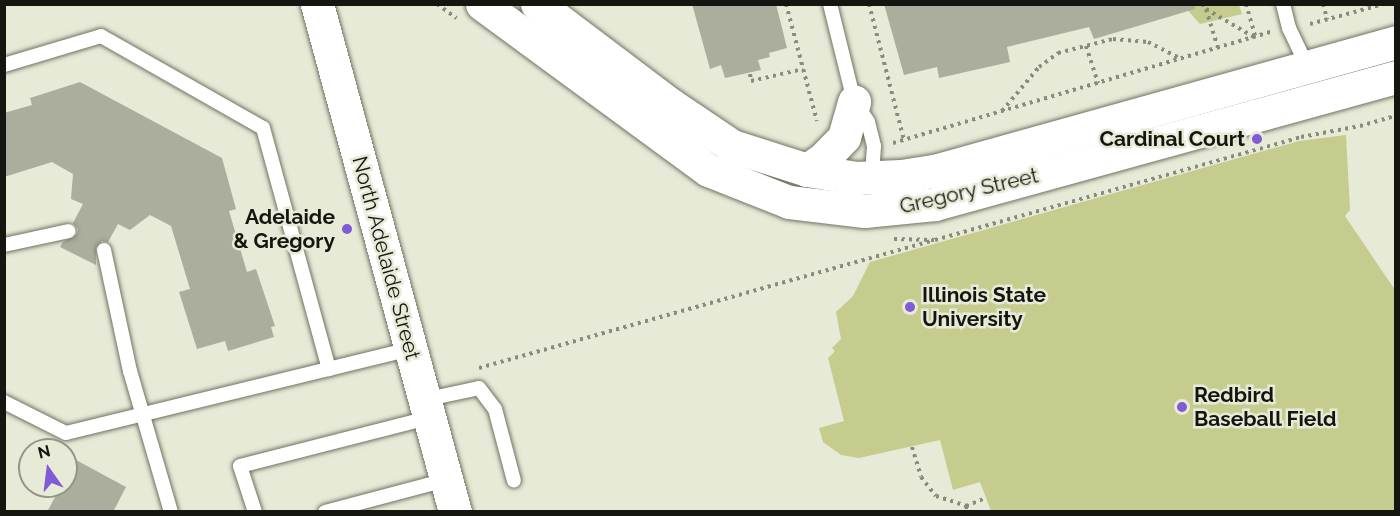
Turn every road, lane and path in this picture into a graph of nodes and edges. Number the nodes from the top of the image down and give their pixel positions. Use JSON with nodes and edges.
{"nodes":[{"id":1,"x":482,"y":4,"type":"edge"},
{"id":2,"x":537,"y":4,"type":"edge"},
{"id":3,"x":786,"y":4,"type":"edge"},
{"id":4,"x":830,"y":4,"type":"edge"},
{"id":5,"x":869,"y":4,"type":"edge"},
{"id":6,"x":1202,"y":4,"type":"edge"},
{"id":7,"x":1246,"y":4,"type":"edge"},
{"id":8,"x":1283,"y":4,"type":"edge"},
{"id":9,"x":1323,"y":4,"type":"edge"},
{"id":10,"x":1384,"y":4,"type":"edge"},
{"id":11,"x":1206,"y":9,"type":"junction"},
{"id":12,"x":326,"y":12,"type":"edge"},
{"id":13,"x":1327,"y":20,"type":"junction"},
{"id":14,"x":1289,"y":28,"type":"junction"},
{"id":15,"x":1255,"y":37,"type":"junction"},
{"id":16,"x":1395,"y":42,"type":"edge"},
{"id":17,"x":1086,"y":46,"type":"junction"},
{"id":18,"x":1218,"y":48,"type":"junction"},
{"id":19,"x":1181,"y":58,"type":"junction"},
{"id":20,"x":4,"y":64,"type":"edge"},
{"id":21,"x":803,"y":69,"type":"junction"},
{"id":22,"x":750,"y":74,"type":"dead end"},
{"id":23,"x":1395,"y":77,"type":"edge"},
{"id":24,"x":1098,"y":83,"type":"junction"},
{"id":25,"x":1312,"y":83,"type":"junction"},
{"id":26,"x":854,"y":100,"type":"junction"},
{"id":27,"x":1002,"y":111,"type":"junction"},
{"id":28,"x":818,"y":124,"type":"dead end"},
{"id":29,"x":904,"y":140,"type":"junction"},
{"id":30,"x":807,"y":170,"type":"junction"},
{"id":31,"x":869,"y":185,"type":"junction"},
{"id":32,"x":69,"y":231,"type":"dead end"},
{"id":33,"x":935,"y":240,"type":"dead end"},
{"id":34,"x":4,"y":245,"type":"edge"},
{"id":35,"x":104,"y":250,"type":"dead end"},
{"id":36,"x":411,"y":349,"type":"junction"},
{"id":37,"x":329,"y":369,"type":"junction"},
{"id":38,"x":473,"y":370,"type":"dead end"},
{"id":39,"x":4,"y":402,"type":"edge"},
{"id":40,"x":426,"y":409,"type":"junction"},
{"id":41,"x":144,"y":414,"type":"junction"},
{"id":42,"x":912,"y":447,"type":"dead end"},
{"id":43,"x":446,"y":480,"type":"junction"},
{"id":44,"x":514,"y":481,"type":"dead end"},
{"id":45,"x":986,"y":498,"type":"dead end"},
{"id":46,"x":967,"y":509,"type":"edge"},
{"id":47,"x":171,"y":512,"type":"edge"},
{"id":48,"x":255,"y":512,"type":"edge"},
{"id":49,"x":325,"y":512,"type":"edge"},
{"id":50,"x":455,"y":512,"type":"edge"}],
"edges":[{"from":1,"to":31,"type":"main road","name":"Gregory Street"},
{"from":2,"to":30,"type":"main road","name":"Gregory Street"},
{"from":3,"to":21,"type":"path"},
{"from":4,"to":26,"type":"lane"},
{"from":5,"to":29,"type":"path"},
{"from":6,"to":11,"type":"path"},
{"from":7,"to":15,"type":"path"},
{"from":8,"to":14,"type":"lane"},
{"from":9,"to":13,"type":"path"},
{"from":10,"to":13,"type":"path"},
{"from":11,"to":15,"type":"path"},
{"from":11,"to":18,"type":"path"},
{"from":12,"to":36,"type":"main road","name":"North Adelaide Street"},
{"from":13,"to":14,"type":"path"},
{"from":14,"to":15,"type":"path"},
{"from":14,"to":25,"type":"lane"},
{"from":15,"to":18,"type":"path"},
{"from":16,"to":25,"type":"main road","name":"Gregory Street"},
{"from":17,"to":19,"type":"path"},
{"from":17,"to":24,"type":"path"},
{"from":17,"to":27,"type":"path"},
{"from":18,"to":19,"type":"path"},
{"from":19,"to":24,"type":"path"},
{"from":20,"to":37,"type":"lane"},
{"from":21,"to":22,"type":"path"},
{"from":21,"to":28,"type":"path"},
{"from":23,"to":25,"type":"main road","name":"Gregory Street"},
{"from":24,"to":27,"type":"path"},
{"from":25,"to":31,"type":"main road","name":"Gregory Street"},
{"from":26,"to":30,"type":"main road"},
{"from":26,"to":31,"type":"lane"},
{"from":27,"to":29,"type":"path"},
{"from":29,"to":31,"type":"path"},
{"from":30,"to":31,"type":"main road","name":"Gregory Street"},
{"from":32,"to":34,"type":"lane"},
{"from":33,"to":38,"type":"path"},
{"from":35,"to":41,"type":"lane"},
{"from":36,"to":37,"type":"lane"},
{"from":36,"to":40,"type":"main road","name":"North Adelaide Street"},
{"from":37,"to":41,"type":"lane"},
{"from":39,"to":41,"type":"lane"},
{"from":40,"to":43,"type":"main road","name":"North Adelaide Street"},
{"from":40,"to":44,"type":"lane"},
{"from":40,"to":48,"type":"lane"},
{"from":41,"to":47,"type":"lane"},
{"from":42,"to":46,"type":"path"},
{"from":43,"to":49,"type":"lane"},
{"from":43,"to":50,"type":"main road","name":"North Adelaide Street"},
{"from":45,"to":46,"type":"path"}]}
